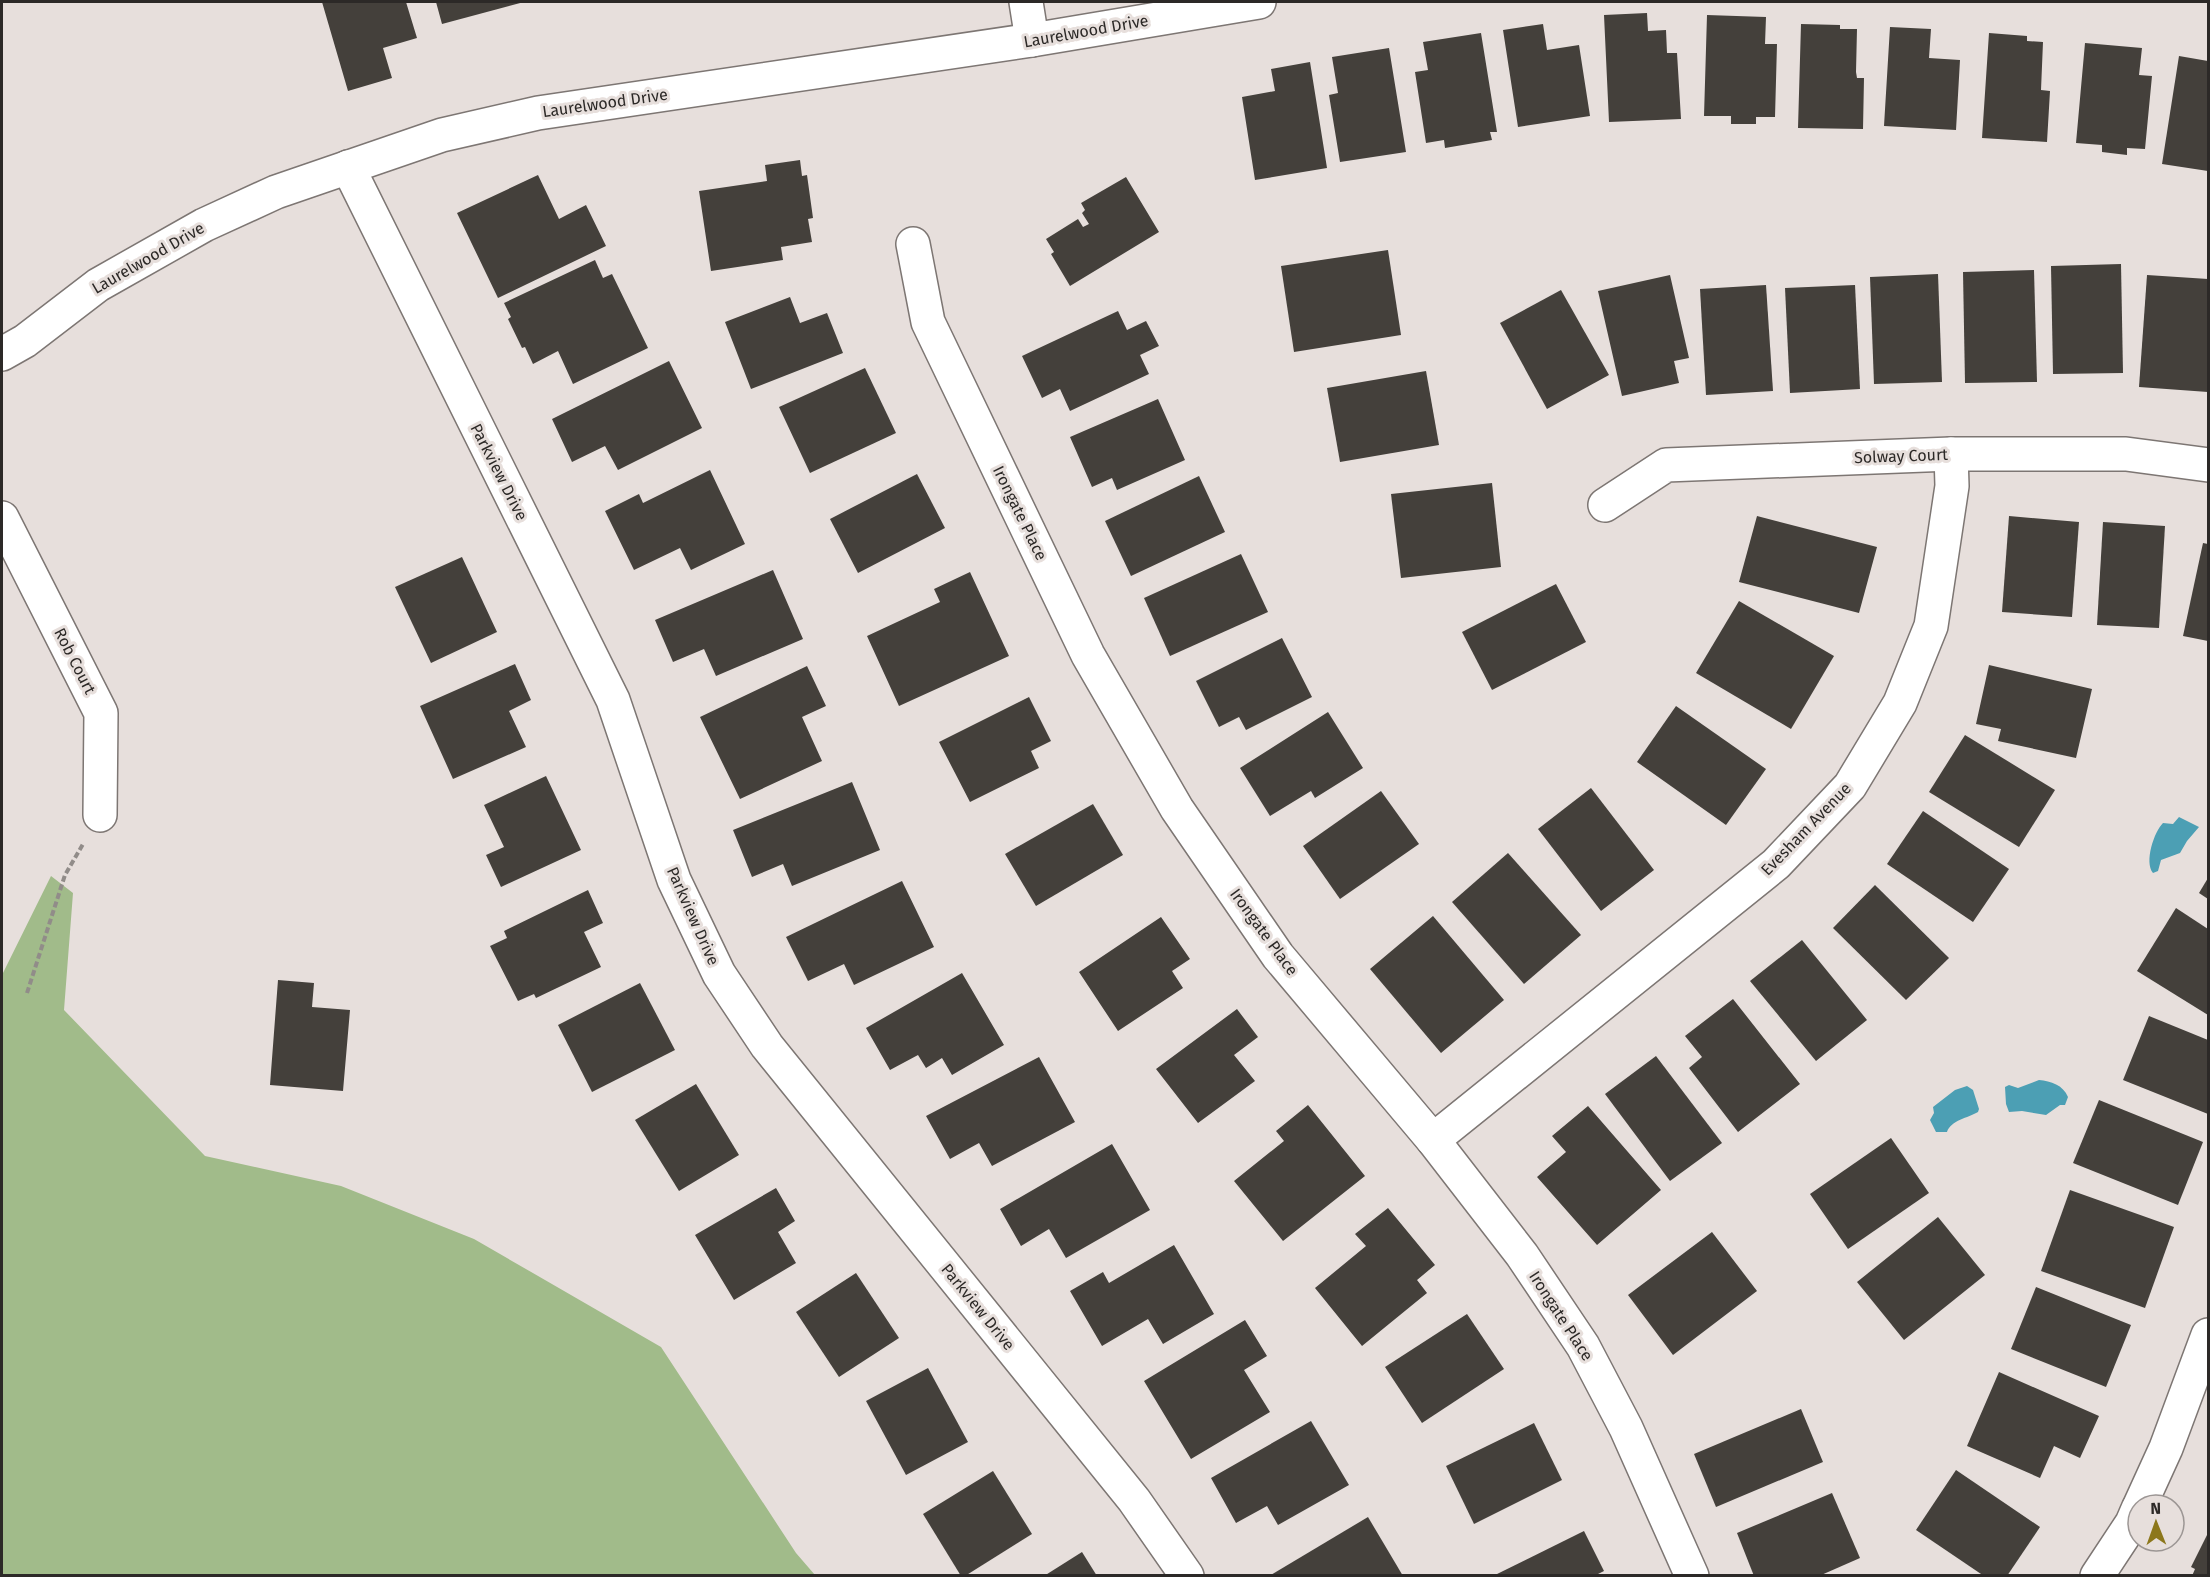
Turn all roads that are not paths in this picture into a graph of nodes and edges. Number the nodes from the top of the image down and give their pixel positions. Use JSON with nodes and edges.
{"nodes":[{"id":1,"x":1026,"y":2,"type":"edge"},
{"id":2,"x":1259,"y":2,"type":"edge"},
{"id":3,"x":1032,"y":40,"type":"junction"},
{"id":4,"x":348,"y":167,"type":"junction"},
{"id":5,"x":913,"y":244,"type":"dead end"},
{"id":6,"x":2,"y":354,"type":"edge"},
{"id":7,"x":1950,"y":454,"type":"junction"},
{"id":8,"x":2208,"y":465,"type":"edge"},
{"id":9,"x":1605,"y":505,"type":"dead end"},
{"id":10,"x":2,"y":518,"type":"edge"},
{"id":11,"x":100,"y":815,"type":"road end"},
{"id":12,"x":1433,"y":1140,"type":"junction"},
{"id":13,"x":2208,"y":1335,"type":"edge"},
{"id":14,"x":2145,"y":1493,"type":"edge"},
{"id":15,"x":2126,"y":1532,"type":"edge"},
{"id":16,"x":1187,"y":1575,"type":"edge"},
{"id":17,"x":1692,"y":1575,"type":"edge"},
{"id":18,"x":2097,"y":1575,"type":"edge"}],
"edges":[{"from":1,"to":3,"type":"street"},
{"from":2,"to":3,"type":"street","name":"Laurelwood Drive"},
{"from":3,"to":4,"type":"street","name":"Laurelwood Drive"},
{"from":4,"to":6,"type":"street","name":"Laurelwood Drive"},
{"from":4,"to":16,"type":"street","name":"Parkview Drive"},
{"from":5,"to":12,"type":"street","name":"Irongate Place"},
{"from":7,"to":8,"type":"street","name":"Solway Court"},
{"from":7,"to":9,"type":"street","name":"Solway Court"},
{"from":7,"to":12,"type":"street","name":"Evesham Avenue"},
{"from":10,"to":11,"type":"street","name":"Rob Court"},
{"from":12,"to":17,"type":"street","name":"Irongate Place"},
{"from":13,"to":14,"type":"street"},
{"from":15,"to":18,"type":"street"}]}
